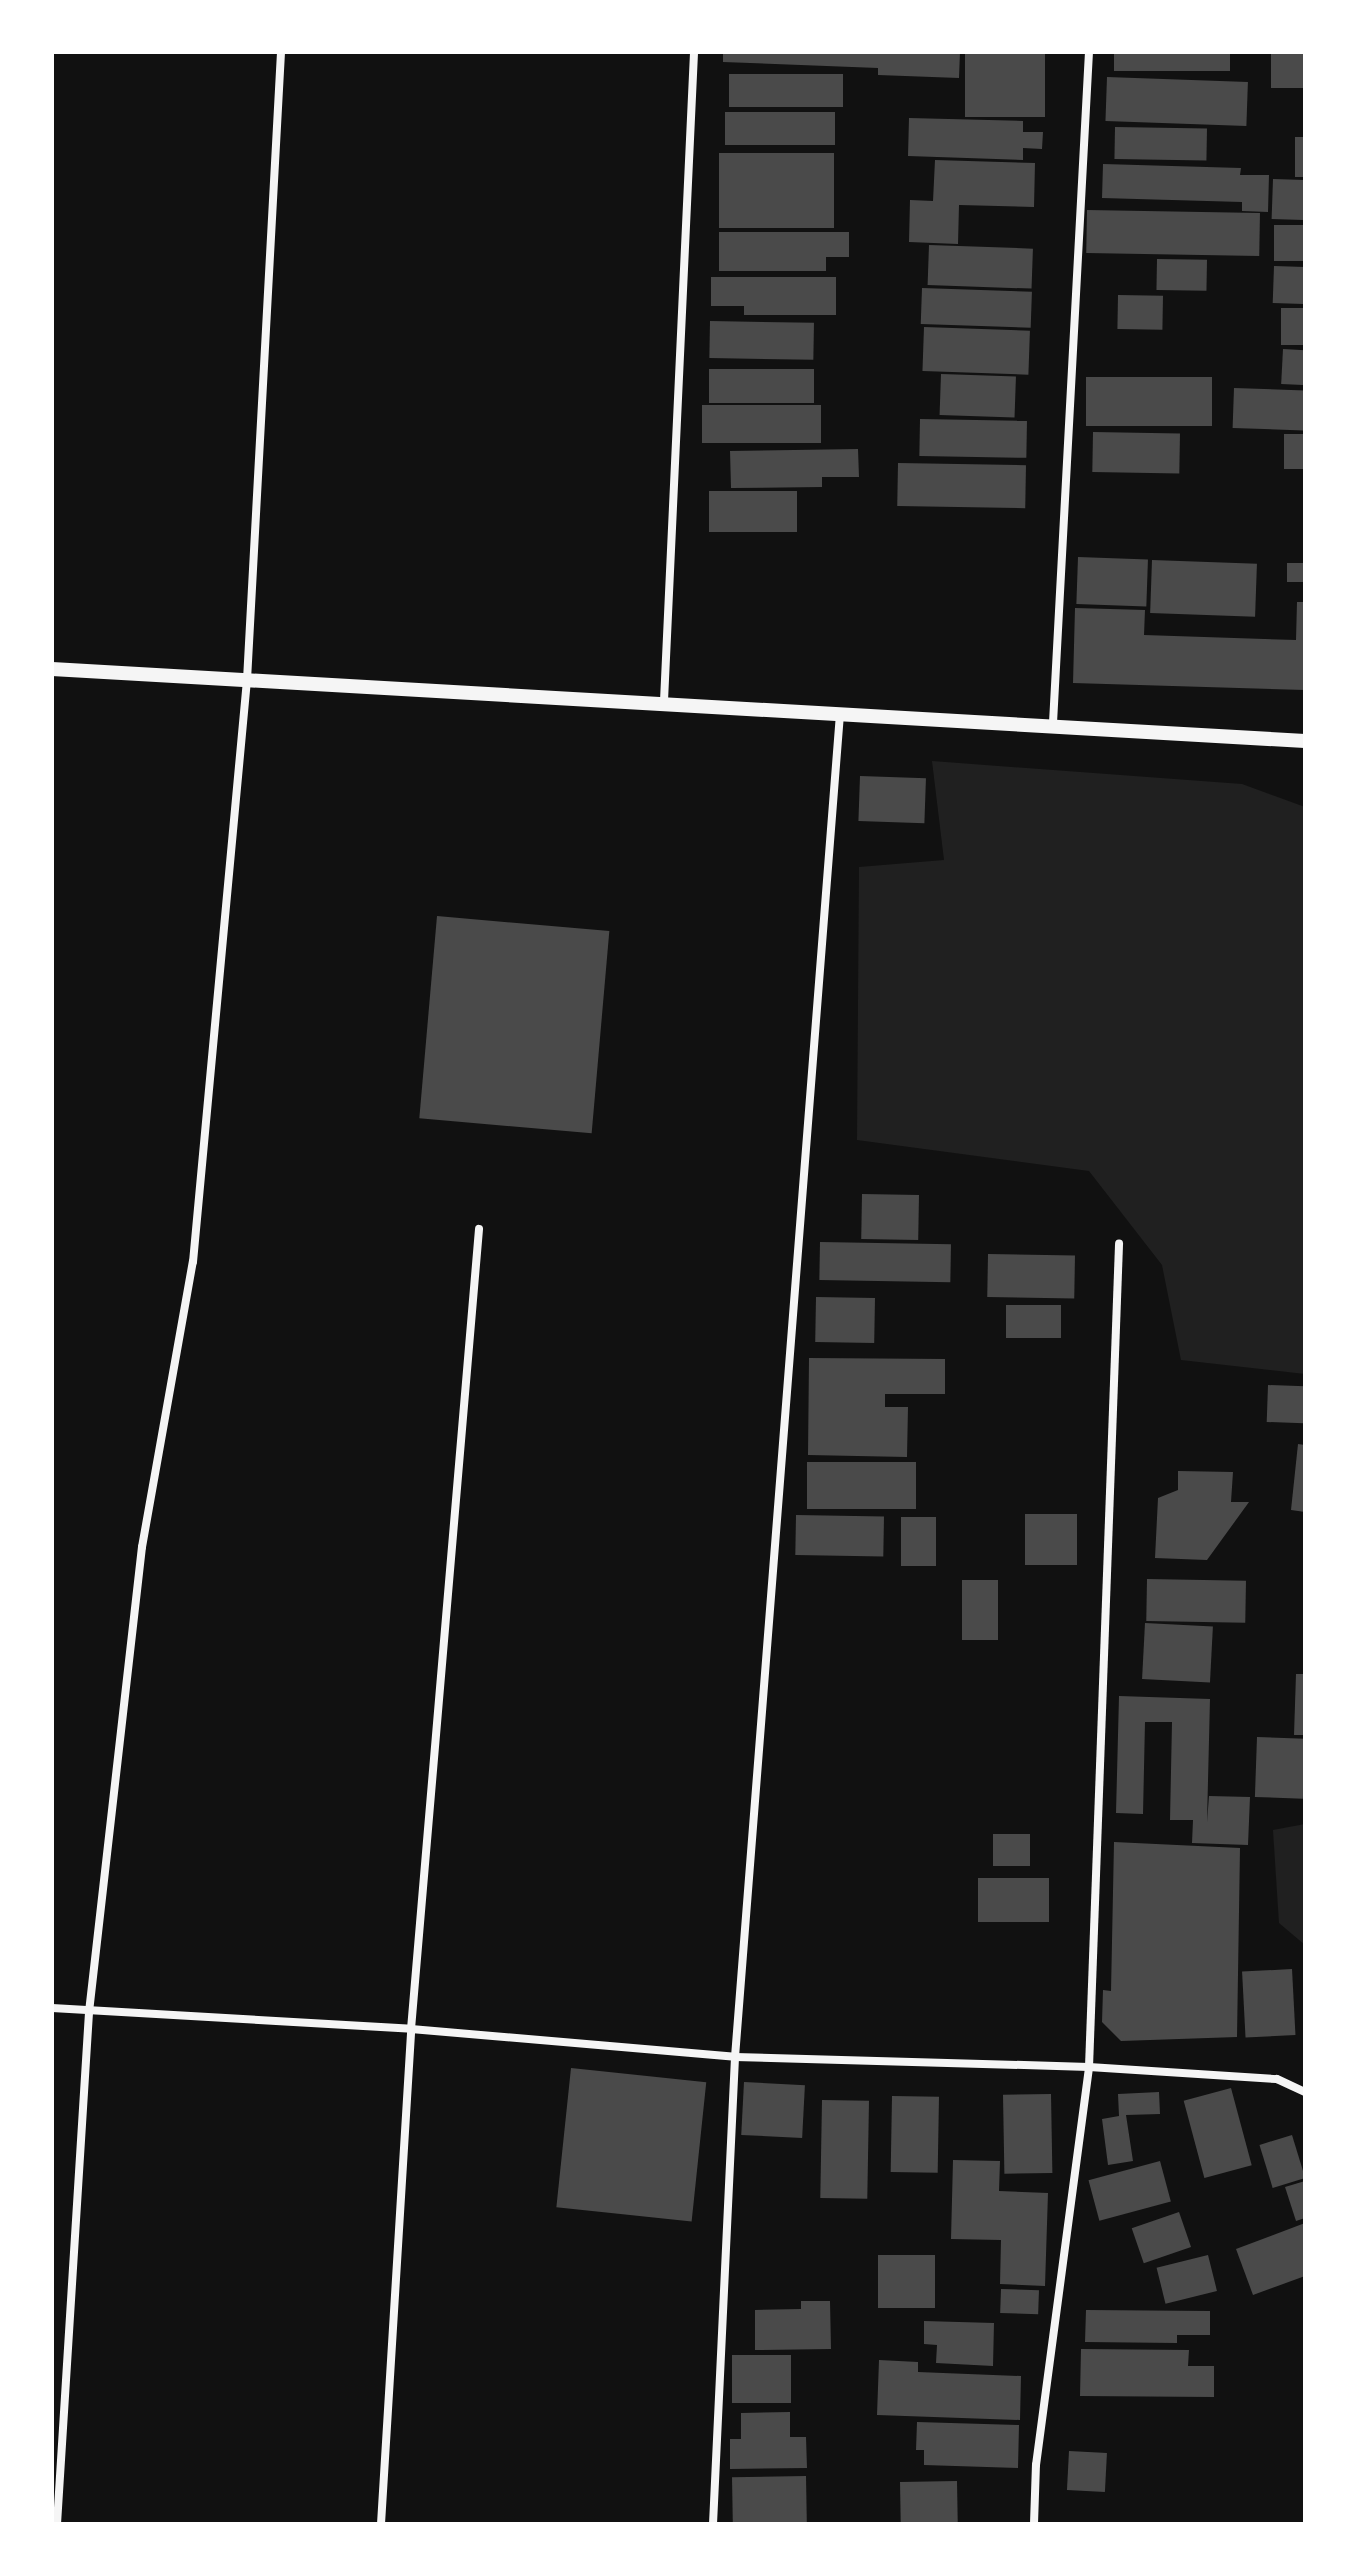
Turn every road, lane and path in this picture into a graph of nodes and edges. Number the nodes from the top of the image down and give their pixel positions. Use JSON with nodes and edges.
{"nodes":[{"id":1,"x":281,"y":52,"type":"edge"},
{"id":2,"x":694,"y":52,"type":"edge"},
{"id":3,"x":1089,"y":52,"type":"edge"},
{"id":4,"x":52,"y":669,"type":"edge"},
{"id":5,"x":247,"y":680,"type":"junction"},
{"id":6,"x":664,"y":701,"type":"junction"},
{"id":7,"x":840,"y":715,"type":"junction"},
{"id":8,"x":1053,"y":723,"type":"junction"},
{"id":9,"x":1305,"y":741,"type":"edge"},
{"id":10,"x":479,"y":1229,"type":"dead end"},
{"id":11,"x":1119,"y":1244,"type":"dead end"},
{"id":12,"x":52,"y":2008,"type":"edge"},
{"id":13,"x":89,"y":2012,"type":"junction"},
{"id":14,"x":411,"y":2029,"type":"junction"},
{"id":15,"x":735,"y":2057,"type":"junction"},
{"id":16,"x":1089,"y":2067,"type":"junction"},
{"id":17,"x":1305,"y":2092,"type":"edge"},
{"id":18,"x":57,"y":2524,"type":"edge"},
{"id":19,"x":381,"y":2524,"type":"edge"},
{"id":20,"x":713,"y":2524,"type":"edge"},
{"id":21,"x":1034,"y":2524,"type":"edge"}],
"edges":[{"from":1,"to":5,"type":"street"},
{"from":2,"to":6,"type":"street"},
{"from":3,"to":8,"type":"street"},
{"from":4,"to":5,"type":"street"},
{"from":5,"to":6,"type":"street"},
{"from":5,"to":13,"type":"street"},
{"from":6,"to":7,"type":"street"},
{"from":7,"to":8,"type":"street"},
{"from":7,"to":15,"type":"street"},
{"from":8,"to":9,"type":"street"},
{"from":10,"to":14,"type":"street"},
{"from":11,"to":16,"type":"street"},
{"from":12,"to":13,"type":"street"},
{"from":13,"to":14,"type":"street"},
{"from":13,"to":18,"type":"street"},
{"from":14,"to":15,"type":"street"},
{"from":14,"to":19,"type":"street"},
{"from":15,"to":16,"type":"street"},
{"from":15,"to":20,"type":"street"},
{"from":16,"to":17,"type":"street"},
{"from":16,"to":21,"type":"street"}]}
